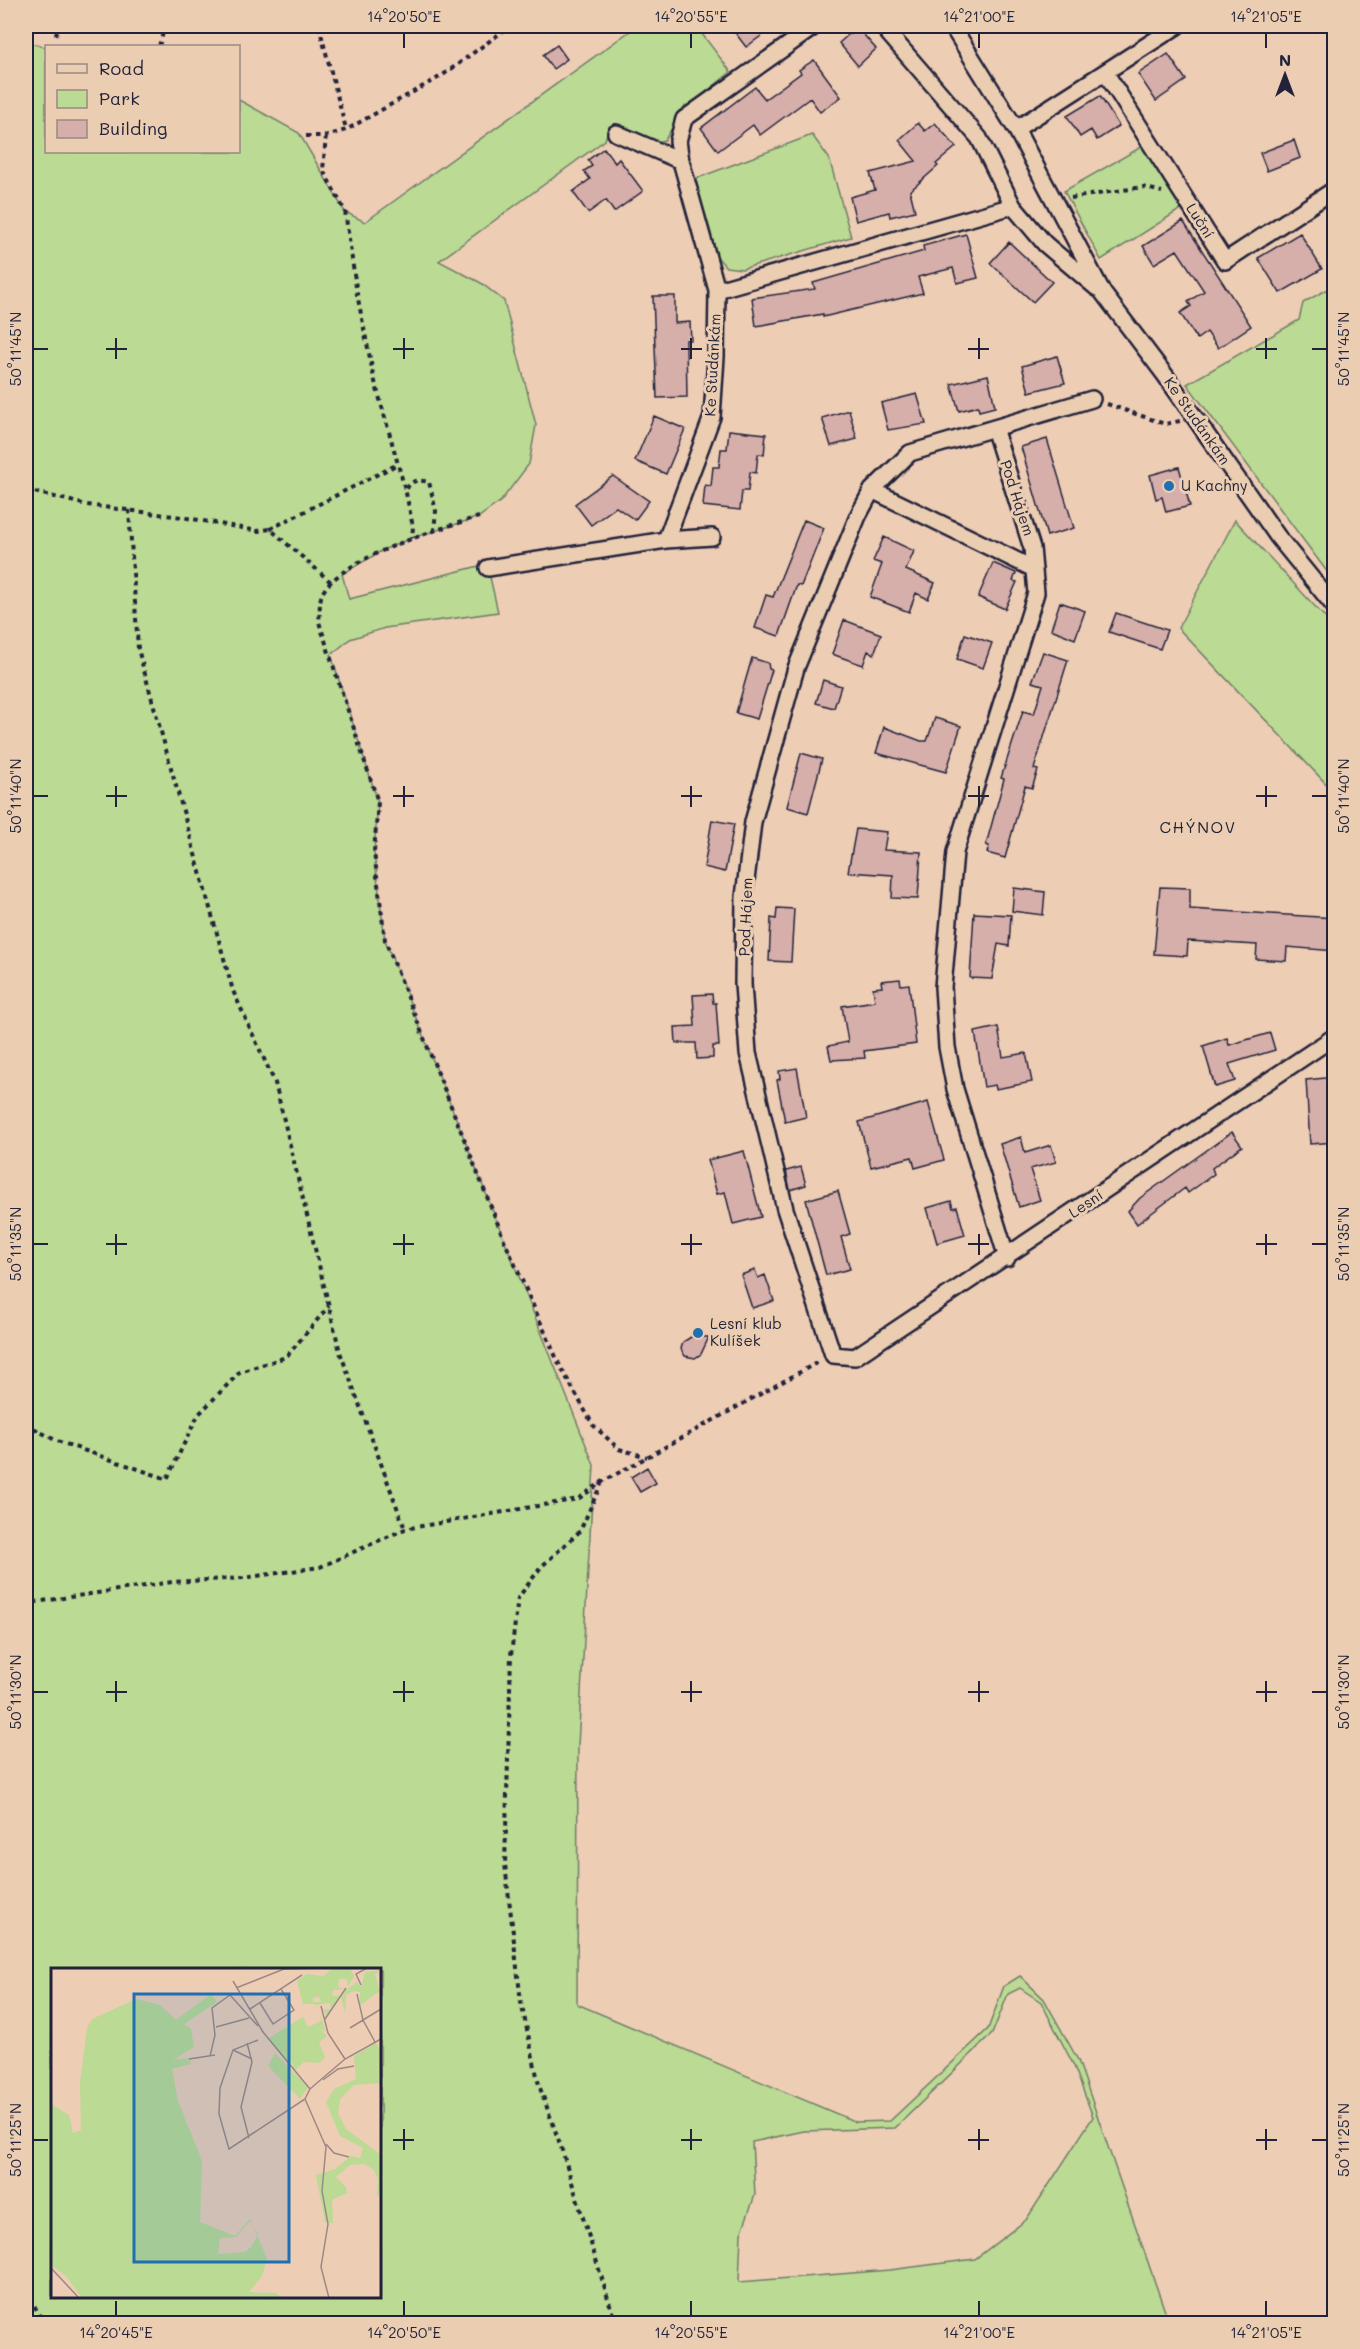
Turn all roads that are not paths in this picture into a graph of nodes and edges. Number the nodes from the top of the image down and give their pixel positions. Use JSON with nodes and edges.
{"nodes":[{"id":1,"x":815,"y":26,"type":"edge"},
{"id":2,"x":882,"y":26,"type":"edge"},
{"id":3,"x":952,"y":26,"type":"edge"},
{"id":4,"x":1177,"y":26,"type":"edge"},
{"id":5,"x":1105,"y":72,"type":"junction"},
{"id":6,"x":1016,"y":129,"type":"junction"},
{"id":7,"x":616,"y":133,"type":"dead end"},
{"id":8,"x":681,"y":161,"type":"junction"},
{"id":9,"x":1335,"y":189,"type":"edge"},
{"id":10,"x":1013,"y":206,"type":"junction"},
{"id":11,"x":717,"y":290,"type":"junction"},
{"id":12,"x":1103,"y":293,"type":"junction"},
{"id":13,"x":1092,"y":399,"type":"road end"},
{"id":14,"x":994,"y":428,"type":"junction"},
{"id":15,"x":872,"y":490,"type":"junction"},
{"id":16,"x":712,"y":537,"type":"dead end"},
{"id":17,"x":666,"y":540,"type":"junction"},
{"id":18,"x":488,"y":568,"type":"dead end"},
{"id":19,"x":1034,"y":569,"type":"junction"},
{"id":20,"x":1335,"y":606,"type":"edge"},
{"id":21,"x":1335,"y":1036,"type":"edge"},
{"id":22,"x":1007,"y":1258,"type":"junction"},
{"id":23,"x":832,"y":1354,"type":"joint"}],
"edges":[{"from":1,"to":8,"type":"street","name":"Ke Studánkám"},
{"from":2,"to":10,"type":"street","name":"Ke Studánkám"},
{"from":3,"to":6,"type":"street","name":"Ke Studánkám"},
{"from":4,"to":5,"type":"street"},
{"from":5,"to":6,"type":"street"},
{"from":5,"to":9,"type":"street","name":"Luční"},
{"from":6,"to":12,"type":"street","name":"Ke Studánkám"},
{"from":7,"to":8,"type":"street"},
{"from":8,"to":11,"type":"street","name":"Ke Studánkám"},
{"from":10,"to":11,"type":"street"},
{"from":10,"to":12,"type":"street","name":"Ke Studánkám"},
{"from":11,"to":17,"type":"street","name":"Ke Studánkám"},
{"from":12,"to":20,"type":"street","name":"Ke Studánkám"},
{"from":13,"to":14,"type":"street","name":"Pod Hájem"},
{"from":14,"to":15,"type":"street","name":"Pod Hájem"},
{"from":14,"to":19,"type":"street","name":"Pod Hájem"},
{"from":15,"to":19,"type":"street","name":"Pod Hájem"},
{"from":15,"to":23,"type":"street","name":"Pod Hájem"},
{"from":16,"to":17,"type":"street"},
{"from":17,"to":18,"type":"street"},
{"from":19,"to":22,"type":"street","name":"Pod Hájem"},
{"from":21,"to":22,"type":"street","name":"Lesní"},
{"from":22,"to":23,"type":"street","name":"Lesní"}]}
